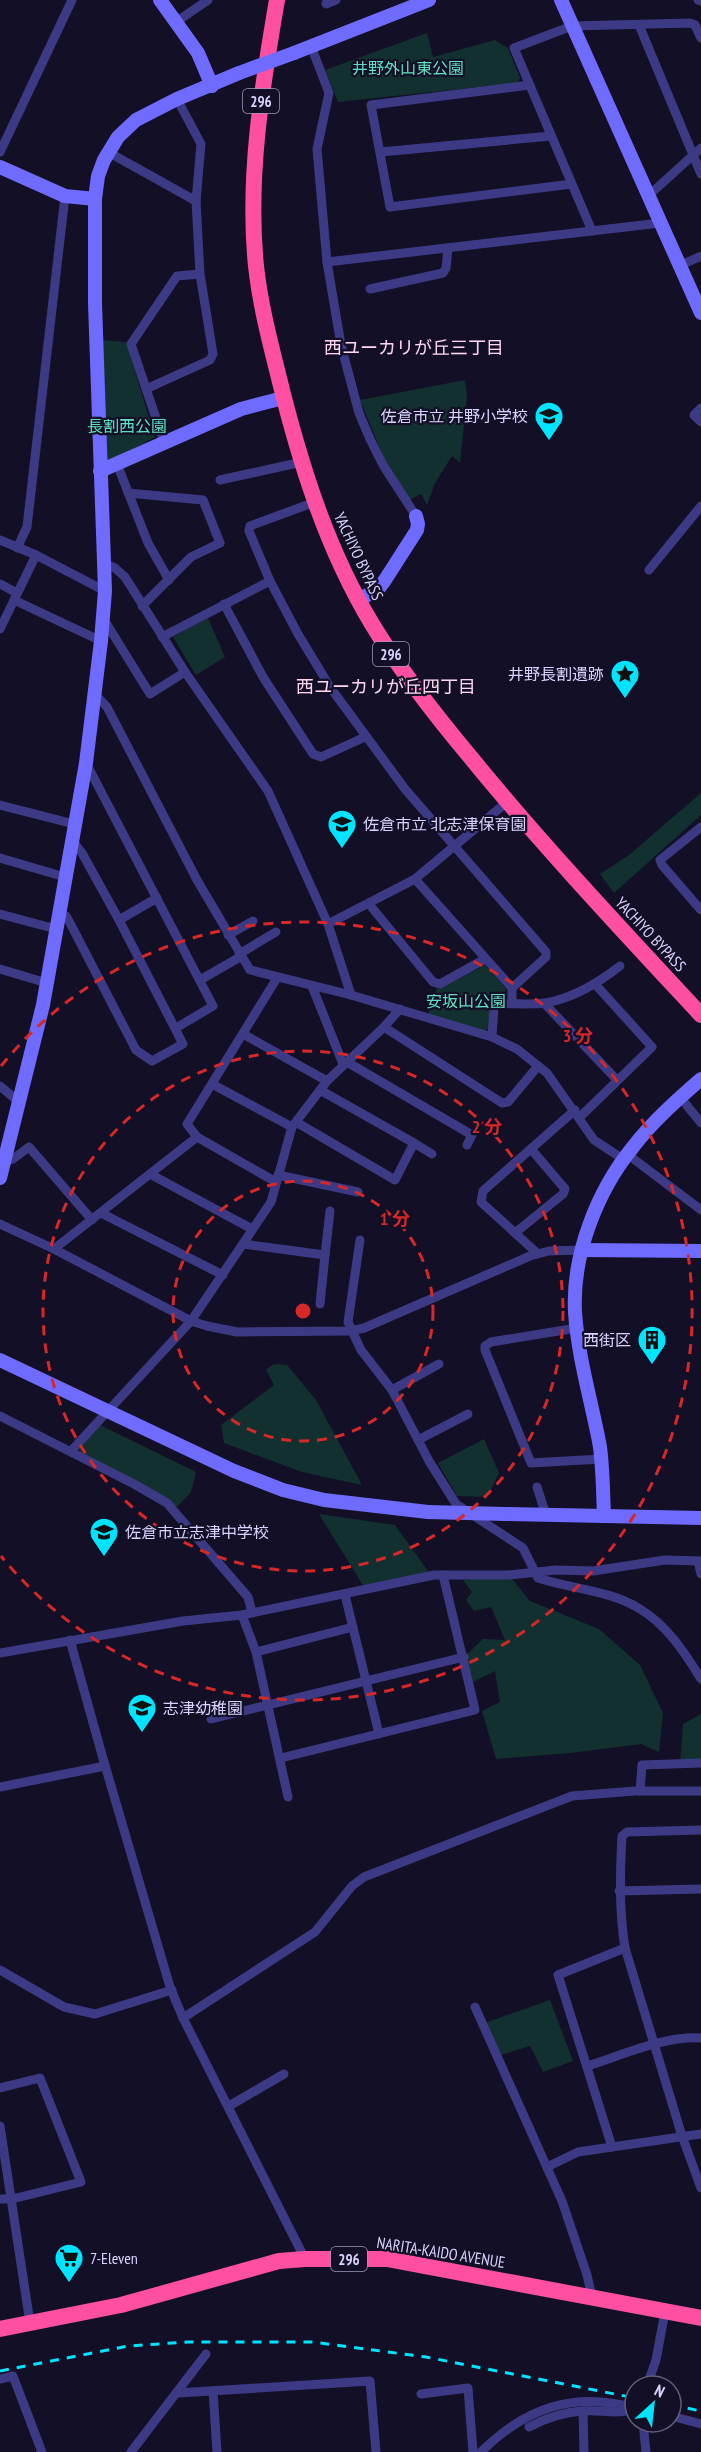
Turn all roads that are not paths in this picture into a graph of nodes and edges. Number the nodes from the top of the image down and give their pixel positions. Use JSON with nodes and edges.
{"nodes":[{"id":1,"x":72,"y":0,"type":"edge"},
{"id":2,"x":160,"y":0,"type":"edge"},
{"id":3,"x":207,"y":0,"type":"edge"},
{"id":4,"x":277,"y":0,"type":"edge"},
{"id":5,"x":327,"y":0,"type":"edge"},
{"id":6,"x":336,"y":0,"type":"edge"},
{"id":7,"x":428,"y":0,"type":"edge"},
{"id":8,"x":561,"y":0,"type":"edge"},
{"id":9,"x":176,"y":22,"type":"junction"},
{"id":10,"x":639,"y":25,"type":"junction"},
{"id":11,"x":572,"y":26,"type":"junction"},
{"id":12,"x":701,"y":38,"type":"edge"},
{"id":13,"x":311,"y":46,"type":"junction"},
{"id":14,"x":530,"y":85,"type":"junction"},
{"id":15,"x":212,"y":86,"type":"junction"},
{"id":16,"x":177,"y":99,"type":"junction"},
{"id":17,"x":551,"y":136,"type":"junction"},
{"id":18,"x":701,"y":148,"type":"edge"},
{"id":19,"x":0,"y":152,"type":"edge"},
{"id":20,"x":108,"y":152,"type":"junction"},
{"id":21,"x":381,"y":152,"type":"junction"},
{"id":22,"x":693,"y":156,"type":"junction"},
{"id":23,"x":0,"y":167,"type":"edge"},
{"id":24,"x":701,"y":174,"type":"edge"},
{"id":25,"x":572,"y":184,"type":"junction"},
{"id":26,"x":65,"y":196,"type":"junction"},
{"id":27,"x":648,"y":196,"type":"junction"},
{"id":28,"x":95,"y":199,"type":"junction"},
{"id":29,"x":196,"y":201,"type":"junction"},
{"id":30,"x":660,"y":223,"type":"junction"},
{"id":31,"x":592,"y":231,"type":"junction"},
{"id":32,"x":448,"y":248,"type":"junction"},
{"id":33,"x":701,"y":256,"type":"edge"},
{"id":34,"x":327,"y":262,"type":"junction"},
{"id":35,"x":679,"y":266,"type":"junction"},
{"id":36,"x":200,"y":274,"type":"junction"},
{"id":37,"x":370,"y":289,"type":"dead end"},
{"id":38,"x":701,"y":313,"type":"edge"},
{"id":39,"x":146,"y":390,"type":"junction"},
{"id":40,"x":283,"y":398,"type":"junction"},
{"id":41,"x":701,"y":408,"type":"edge"},
{"id":42,"x":701,"y":422,"type":"edge"},
{"id":43,"x":164,"y":442,"type":"junction"},
{"id":44,"x":302,"y":462,"type":"junction"},
{"id":45,"x":117,"y":464,"type":"junction"},
{"id":46,"x":100,"y":471,"type":"junction"},
{"id":47,"x":220,"y":480,"type":"dead end"},
{"id":48,"x":128,"y":493,"type":"junction"},
{"id":49,"x":315,"y":502,"type":"junction"},
{"id":50,"x":701,"y":506,"type":"edge"},
{"id":51,"x":416,"y":516,"type":"joint"},
{"id":52,"x":0,"y":540,"type":"edge"},
{"id":53,"x":17,"y":548,"type":"junction"},
{"id":54,"x":36,"y":555,"type":"junction"},
{"id":55,"x":103,"y":563,"type":"junction"},
{"id":56,"x":649,"y":570,"type":"dead end"},
{"id":57,"x":169,"y":580,"type":"junction"},
{"id":58,"x":270,"y":581,"type":"junction"},
{"id":59,"x":0,"y":584,"type":"edge"},
{"id":60,"x":105,"y":591,"type":"junction"},
{"id":61,"x":16,"y":597,"type":"junction"},
{"id":62,"x":359,"y":600,"type":"junction"},
{"id":63,"x":224,"y":604,"type":"junction"},
{"id":64,"x":142,"y":606,"type":"junction"},
{"id":65,"x":102,"y":616,"type":"junction"},
{"id":66,"x":0,"y":629,"type":"edge"},
{"id":67,"x":162,"y":637,"type":"junction"},
{"id":68,"x":100,"y":641,"type":"junction"},
{"id":69,"x":185,"y":672,"type":"junction"},
{"id":70,"x":94,"y":693,"type":"junction"},
{"id":71,"x":365,"y":736,"type":"junction"},
{"id":72,"x":86,"y":763,"type":"junction"},
{"id":73,"x":507,"y":802,"type":"junction"},
{"id":74,"x":0,"y":805,"type":"edge"},
{"id":75,"x":74,"y":824,"type":"junction"},
{"id":76,"x":701,"y":828,"type":"edge"},
{"id":77,"x":72,"y":840,"type":"junction"},
{"id":78,"x":455,"y":846,"type":"junction"},
{"id":79,"x":0,"y":858,"type":"edge"},
{"id":80,"x":65,"y":877,"type":"junction"},
{"id":81,"x":415,"y":879,"type":"junction"},
{"id":82,"x":157,"y":898,"type":"junction"},
{"id":83,"x":369,"y":904,"type":"junction"},
{"id":84,"x":701,"y":910,"type":"edge"},
{"id":85,"x":0,"y":914,"type":"edge"},
{"id":86,"x":58,"y":914,"type":"junction"},
{"id":87,"x":119,"y":920,"type":"junction"},
{"id":88,"x":253,"y":921,"type":"dead end"},
{"id":89,"x":328,"y":924,"type":"junction"},
{"id":90,"x":56,"y":929,"type":"junction"},
{"id":91,"x":276,"y":932,"type":"dead end"},
{"id":92,"x":228,"y":935,"type":"junction"},
{"id":93,"x":240,"y":956,"type":"junction"},
{"id":94,"x":485,"y":959,"type":"junction"},
{"id":95,"x":620,"y":966,"type":"dead end"},
{"id":96,"x":0,"y":969,"type":"edge"},
{"id":97,"x":277,"y":978,"type":"junction"},
{"id":98,"x":200,"y":980,"type":"junction"},
{"id":99,"x":47,"y":983,"type":"junction"},
{"id":100,"x":596,"y":984,"type":"junction"},
{"id":101,"x":312,"y":986,"type":"junction"},
{"id":102,"x":512,"y":988,"type":"junction"},
{"id":103,"x":351,"y":995,"type":"junction"},
{"id":104,"x":512,"y":1003,"type":"junction"},
{"id":105,"x":544,"y":1003,"type":"junction"},
{"id":106,"x":400,"y":1009,"type":"junction"},
{"id":107,"x":701,"y":1015,"type":"edge"},
{"id":108,"x":384,"y":1027,"type":"junction"},
{"id":109,"x":176,"y":1028,"type":"junction"},
{"id":110,"x":243,"y":1034,"type":"junction"},
{"id":111,"x":492,"y":1037,"type":"junction"},
{"id":112,"x":345,"y":1063,"type":"junction"},
{"id":113,"x":538,"y":1066,"type":"junction"},
{"id":114,"x":701,"y":1079,"type":"edge"},
{"id":115,"x":617,"y":1080,"type":"junction"},
{"id":116,"x":327,"y":1081,"type":"junction"},
{"id":117,"x":212,"y":1084,"type":"junction"},
{"id":118,"x":0,"y":1086,"type":"edge"},
{"id":119,"x":320,"y":1090,"type":"junction"},
{"id":120,"x":680,"y":1097,"type":"junction"},
{"id":121,"x":19,"y":1102,"type":"junction"},
{"id":122,"x":577,"y":1113,"type":"junction"},
{"id":123,"x":701,"y":1123,"type":"edge"},
{"id":124,"x":294,"y":1125,"type":"junction"},
{"id":125,"x":197,"y":1137,"type":"junction"},
{"id":126,"x":414,"y":1143,"type":"junction"},
{"id":127,"x":467,"y":1146,"type":"dead end"},
{"id":128,"x":531,"y":1149,"type":"junction"},
{"id":129,"x":432,"y":1154,"type":"dead end"},
{"id":130,"x":625,"y":1156,"type":"junction"},
{"id":131,"x":1,"y":1171,"type":"edge"},
{"id":132,"x":150,"y":1174,"type":"junction"},
{"id":133,"x":277,"y":1179,"type":"junction"},
{"id":134,"x":358,"y":1192,"type":"dead end"},
{"id":135,"x":701,"y":1210,"type":"edge"},
{"id":136,"x":330,"y":1211,"type":"dead end"},
{"id":137,"x":101,"y":1213,"type":"junction"},
{"id":138,"x":92,"y":1220,"type":"junction"},
{"id":139,"x":0,"y":1224,"type":"edge"},
{"id":140,"x":252,"y":1229,"type":"junction"},
{"id":141,"x":515,"y":1233,"type":"junction"},
{"id":142,"x":360,"y":1240,"type":"dead end"},
{"id":143,"x":243,"y":1244,"type":"junction"},
{"id":144,"x":54,"y":1249,"type":"junction"},
{"id":145,"x":582,"y":1250,"type":"junction"},
{"id":146,"x":701,"y":1251,"type":"edge"},
{"id":147,"x":537,"y":1253,"type":"junction"},
{"id":148,"x":325,"y":1255,"type":"junction"},
{"id":149,"x":223,"y":1275,"type":"junction"},
{"id":150,"x":320,"y":1304,"type":"dead end"},
{"id":151,"x":191,"y":1321,"type":"junction"},
{"id":152,"x":577,"y":1328,"type":"junction"},
{"id":153,"x":351,"y":1331,"type":"junction"},
{"id":154,"x":0,"y":1360,"type":"edge"},
{"id":155,"x":439,"y":1364,"type":"dead end"},
{"id":156,"x":392,"y":1390,"type":"junction"},
{"id":157,"x":108,"y":1411,"type":"junction"},
{"id":158,"x":468,"y":1414,"type":"dead end"},
{"id":159,"x":0,"y":1416,"type":"edge"},
{"id":160,"x":417,"y":1440,"type":"junction"},
{"id":161,"x":71,"y":1451,"type":"junction"},
{"id":162,"x":601,"y":1459,"type":"junction"},
{"id":163,"x":537,"y":1487,"type":"dead end"},
{"id":164,"x":546,"y":1515,"type":"junction"},
{"id":165,"x":604,"y":1516,"type":"junction"},
{"id":166,"x":701,"y":1518,"type":"edge"},
{"id":167,"x":699,"y":1561,"type":"edge"},
{"id":168,"x":534,"y":1571,"type":"junction"},
{"id":169,"x":701,"y":1574,"type":"edge"},
{"id":170,"x":443,"y":1575,"type":"junction"},
{"id":171,"x":345,"y":1595,"type":"junction"},
{"id":172,"x":252,"y":1612,"type":"junction"},
{"id":173,"x":242,"y":1615,"type":"junction"},
{"id":174,"x":353,"y":1626,"type":"junction"},
{"id":175,"x":70,"y":1640,"type":"junction"},
{"id":176,"x":256,"y":1652,"type":"junction"},
{"id":177,"x":0,"y":1653,"type":"edge"},
{"id":178,"x":464,"y":1657,"type":"junction"},
{"id":179,"x":701,"y":1678,"type":"edge"},
{"id":180,"x":366,"y":1680,"type":"junction"},
{"id":181,"x":268,"y":1704,"type":"junction"},
{"id":182,"x":211,"y":1719,"type":"dead end"},
{"id":183,"x":378,"y":1734,"type":"junction"},
{"id":184,"x":281,"y":1758,"type":"junction"},
{"id":185,"x":701,"y":1763,"type":"edge"},
{"id":186,"x":105,"y":1766,"type":"junction"},
{"id":187,"x":0,"y":1787,"type":"edge"},
{"id":188,"x":639,"y":1791,"type":"junction"},
{"id":189,"x":701,"y":1791,"type":"edge"},
{"id":190,"x":288,"y":1797,"type":"dead end"},
{"id":191,"x":701,"y":1830,"type":"edge"},
{"id":192,"x":701,"y":1889,"type":"edge"},
{"id":193,"x":619,"y":1891,"type":"junction"},
{"id":194,"x":625,"y":1948,"type":"junction"},
{"id":195,"x":0,"y":1970,"type":"edge"},
{"id":196,"x":172,"y":1990,"type":"junction"},
{"id":197,"x":475,"y":2007,"type":"dead end"},
{"id":198,"x":183,"y":2018,"type":"junction"},
{"id":199,"x":701,"y":2038,"type":"edge"},
{"id":200,"x":654,"y":2044,"type":"junction"},
{"id":201,"x":587,"y":2066,"type":"junction"},
{"id":202,"x":284,"y":2074,"type":"dead end"},
{"id":203,"x":0,"y":2088,"type":"edge"},
{"id":204,"x":229,"y":2106,"type":"junction"},
{"id":205,"x":0,"y":2126,"type":"edge"},
{"id":206,"x":701,"y":2134,"type":"edge"},
{"id":207,"x":682,"y":2136,"type":"junction"},
{"id":208,"x":612,"y":2147,"type":"junction"},
{"id":209,"x":547,"y":2167,"type":"junction"},
{"id":210,"x":701,"y":2188,"type":"edge"},
{"id":211,"x":0,"y":2199,"type":"edge"},
{"id":212,"x":12,"y":2199,"type":"junction"},
{"id":213,"x":305,"y":2259,"type":"junction"},
{"id":214,"x":592,"y":2298,"type":"junction"},
{"id":215,"x":665,"y":2312,"type":"junction"},
{"id":216,"x":701,"y":2318,"type":"edge"},
{"id":217,"x":30,"y":2323,"type":"junction"},
{"id":218,"x":0,"y":2329,"type":"edge"},
{"id":219,"x":206,"y":2354,"type":"dead end"},
{"id":220,"x":651,"y":2374,"type":"edge"},
{"id":221,"x":0,"y":2379,"type":"edge"},
{"id":222,"x":213,"y":2391,"type":"junction"},
{"id":223,"x":178,"y":2393,"type":"junction"},
{"id":224,"x":421,"y":2394,"type":"dead end"},
{"id":225,"x":623,"y":2406,"type":"edge"},
{"id":226,"x":583,"y":2410,"type":"junction"},
{"id":227,"x":623,"y":2412,"type":"edge"},
{"id":228,"x":683,"y":2419,"type":"edge"},
{"id":229,"x":701,"y":2424,"type":"edge"},
{"id":230,"x":529,"y":2427,"type":"dead end"},
{"id":231,"x":644,"y":2434,"type":"edge"},
{"id":232,"x":42,"y":2452,"type":"edge"},
{"id":233,"x":131,"y":2452,"type":"edge"},
{"id":234,"x":215,"y":2452,"type":"edge"},
{"id":235,"x":376,"y":2452,"type":"edge"},
{"id":236,"x":473,"y":2452,"type":"edge"},
{"id":237,"x":481,"y":2452,"type":"edge"},
{"id":238,"x":584,"y":2452,"type":"edge"},
{"id":239,"x":646,"y":2452,"type":"edge"}],
"edges":[{"from":1,"to":19,"type":"street"},
{"from":2,"to":9,"type":"street"},
{"from":3,"to":9,"type":"street"},
{"from":4,"to":40,"type":"highway","name":"YACHIYO BYPASS","number":"296"},
{"from":5,"to":6,"type":"street"},
{"from":7,"to":13,"type":"street"},
{"from":8,"to":11,"type":"street"},
{"from":9,"to":15,"type":"street"},
{"from":10,"to":11,"type":"street"},
{"from":10,"to":12,"type":"street"},
{"from":10,"to":22,"type":"street"},
{"from":11,"to":14,"type":"street"},
{"from":11,"to":27,"type":"street"},
{"from":13,"to":15,"type":"street","bridge":true},
{"from":13,"to":34,"type":"street"},
{"from":14,"to":17,"type":"street"},
{"from":14,"to":21,"type":"street"},
{"from":15,"to":16,"type":"street"},
{"from":16,"to":20,"type":"street"},
{"from":16,"to":29,"type":"street"},
{"from":17,"to":21,"type":"street"},
{"from":17,"to":25,"type":"street"},
{"from":18,"to":22,"type":"street"},
{"from":20,"to":28,"type":"street"},
{"from":20,"to":29,"type":"street"},
{"from":21,"to":25,"type":"street"},
{"from":22,"to":24,"type":"street"},
{"from":22,"to":27,"type":"street"},
{"from":23,"to":26,"type":"street"},
{"from":25,"to":31,"type":"street"},
{"from":26,"to":28,"type":"street"},
{"from":26,"to":53,"type":"street"},
{"from":27,"to":30,"type":"street"},
{"from":28,"to":46,"type":"street"},
{"from":29,"to":36,"type":"street"},
{"from":30,"to":31,"type":"street"},
{"from":30,"to":35,"type":"street"},
{"from":31,"to":32,"type":"street"},
{"from":32,"to":34,"type":"street"},
{"from":32,"to":37,"type":"street"},
{"from":33,"to":35,"type":"street"},
{"from":34,"to":51,"type":"street"},
{"from":35,"to":38,"type":"street"},
{"from":36,"to":39,"type":"street"},
{"from":36,"to":39,"type":"street"},
{"from":39,"to":43,"type":"street"},
{"from":40,"to":43,"type":"street"},
{"from":40,"to":44,"type":"highway","name":"YACHIYO BYPASS","number":"296"},
{"from":41,"to":42,"type":"street"},
{"from":43,"to":45,"type":"street"},
{"from":44,"to":47,"type":"street"},
{"from":44,"to":49,"type":"highway","name":"YACHIYO BYPASS","number":"296"},
{"from":45,"to":46,"type":"street"},
{"from":45,"to":48,"type":"street"},
{"from":46,"to":55,"type":"street"},
{"from":48,"to":57,"type":"street"},
{"from":48,"to":57,"type":"street"},
{"from":49,"to":58,"type":"street"},
{"from":49,"to":62,"type":"highway","name":"YACHIYO BYPASS","number":"296"},
{"from":50,"to":56,"type":"street"},
{"from":51,"to":62,"type":"street"},
{"from":52,"to":53,"type":"street"},
{"from":53,"to":54,"type":"street"},
{"from":54,"to":60,"type":"street"},
{"from":54,"to":61,"type":"street"},
{"from":55,"to":60,"type":"street"},
{"from":55,"to":64,"type":"street"},
{"from":57,"to":64,"type":"street"},
{"from":58,"to":63,"type":"street"},
{"from":58,"to":71,"type":"street"},
{"from":59,"to":61,"type":"street"},
{"from":60,"to":65,"type":"street"},
{"from":61,"to":66,"type":"street"},
{"from":61,"to":68,"type":"street"},
{"from":62,"to":73,"type":"highway","name":"YACHIYO BYPASS","number":"296"},
{"from":63,"to":67,"type":"street"},
{"from":63,"to":71,"type":"street"},
{"from":64,"to":67,"type":"street"},
{"from":65,"to":68,"type":"street"},
{"from":65,"to":69,"type":"street"},
{"from":67,"to":69,"type":"street"},
{"from":68,"to":70,"type":"street"},
{"from":69,"to":89,"type":"street"},
{"from":70,"to":72,"type":"street"},
{"from":70,"to":92,"type":"street"},
{"from":71,"to":78,"type":"street"},
{"from":72,"to":75,"type":"street"},
{"from":72,"to":82,"type":"street"},
{"from":73,"to":78,"type":"street"},
{"from":73,"to":107,"type":"highway","name":"YACHIYO BYPASS","number":"296"},
{"from":74,"to":75,"type":"street"},
{"from":75,"to":77,"type":"street"},
{"from":76,"to":84,"type":"street"},
{"from":77,"to":80,"type":"street"},
{"from":77,"to":87,"type":"street"},
{"from":78,"to":81,"type":"street"},
{"from":78,"to":102,"type":"street"},
{"from":79,"to":80,"type":"street"},
{"from":80,"to":86,"type":"street"},
{"from":81,"to":83,"type":"street"},
{"from":81,"to":94,"type":"street"},
{"from":82,"to":87,"type":"street"},
{"from":82,"to":98,"type":"street"},
{"from":83,"to":89,"type":"street"},
{"from":83,"to":94,"type":"street"},
{"from":85,"to":90,"type":"street"},
{"from":86,"to":90,"type":"street"},
{"from":86,"to":109,"type":"street"},
{"from":87,"to":109,"type":"street"},
{"from":88,"to":92,"type":"street"},
{"from":89,"to":103,"type":"street"},
{"from":90,"to":99,"type":"street"},
{"from":91,"to":93,"type":"street"},
{"from":92,"to":93,"type":"street"},
{"from":93,"to":97,"type":"street"},
{"from":93,"to":98,"type":"street"},
{"from":94,"to":102,"type":"street"},
{"from":95,"to":100,"type":"street"},
{"from":96,"to":99,"type":"street"},
{"from":97,"to":101,"type":"street"},
{"from":97,"to":110,"type":"street"},
{"from":98,"to":109,"type":"street"},
{"from":99,"to":121,"type":"street"},
{"from":100,"to":105,"type":"street"},
{"from":100,"to":115,"type":"street"},
{"from":101,"to":103,"type":"street"},
{"from":101,"to":112,"type":"street"},
{"from":102,"to":104,"type":"street"},
{"from":103,"to":106,"type":"street"},
{"from":104,"to":105,"type":"street"},
{"from":104,"to":111,"type":"street"},
{"from":105,"to":115,"type":"street"},
{"from":106,"to":108,"type":"street"},
{"from":106,"to":111,"type":"street"},
{"from":108,"to":112,"type":"street"},
{"from":108,"to":113,"type":"street"},
{"from":110,"to":116,"type":"street"},
{"from":110,"to":117,"type":"street"},
{"from":111,"to":113,"type":"street"},
{"from":112,"to":116,"type":"street"},
{"from":112,"to":127,"type":"street"},
{"from":113,"to":122,"type":"street"},
{"from":114,"to":120,"type":"street"},
{"from":115,"to":122,"type":"street"},
{"from":116,"to":119,"type":"street"},
{"from":117,"to":124,"type":"street"},
{"from":117,"to":125,"type":"street"},
{"from":118,"to":121,"type":"street"},
{"from":119,"to":124,"type":"street"},
{"from":119,"to":126,"type":"street"},
{"from":120,"to":123,"type":"street"},
{"from":120,"to":130,"type":"street"},
{"from":121,"to":131,"type":"street"},
{"from":122,"to":128,"type":"street"},
{"from":122,"to":130,"type":"street"},
{"from":124,"to":126,"type":"street"},
{"from":124,"to":133,"type":"street"},
{"from":125,"to":132,"type":"street"},
{"from":125,"to":133,"type":"street"},
{"from":126,"to":129,"type":"street"},
{"from":128,"to":141,"type":"street"},
{"from":128,"to":141,"type":"street"},
{"from":130,"to":135,"type":"street"},
{"from":130,"to":145,"type":"street"},
{"from":131,"to":138,"type":"street"},
{"from":132,"to":137,"type":"street"},
{"from":132,"to":140,"type":"street"},
{"from":133,"to":134,"type":"street"},
{"from":133,"to":140,"type":"street"},
{"from":136,"to":148,"type":"street"},
{"from":137,"to":138,"type":"street"},
{"from":137,"to":149,"type":"street"},
{"from":138,"to":144,"type":"street"},
{"from":139,"to":144,"type":"street"},
{"from":140,"to":143,"type":"street"},
{"from":141,"to":147,"type":"street"},
{"from":142,"to":153,"type":"street"},
{"from":143,"to":148,"type":"street"},
{"from":143,"to":149,"type":"street"},
{"from":144,"to":151,"type":"street"},
{"from":145,"to":146,"type":"street"},
{"from":145,"to":147,"type":"street"},
{"from":145,"to":152,"type":"street"},
{"from":147,"to":153,"type":"street"},
{"from":148,"to":150,"type":"street"},
{"from":149,"to":151,"type":"street"},
{"from":151,"to":153,"type":"street"},
{"from":151,"to":157,"type":"street"},
{"from":152,"to":162,"type":"street"},
{"from":152,"to":162,"type":"street"},
{"from":153,"to":156,"type":"street"},
{"from":154,"to":157,"type":"street"},
{"from":155,"to":156,"type":"street"},
{"from":156,"to":160,"type":"street"},
{"from":157,"to":161,"type":"street"},
{"from":157,"to":164,"type":"street","bridge":true},
{"from":158,"to":160,"type":"street"},
{"from":159,"to":161,"type":"street"},
{"from":160,"to":168,"type":"street"},
{"from":161,"to":172,"type":"street"},
{"from":162,"to":165,"type":"street"},
{"from":163,"to":164,"type":"street"},
{"from":164,"to":165,"type":"street"},
{"from":165,"to":166,"type":"street"},
{"from":167,"to":168,"type":"street"},
{"from":167,"to":169,"type":"street"},
{"from":168,"to":170,"type":"street"},
{"from":168,"to":179,"type":"street"},
{"from":170,"to":171,"type":"street"},
{"from":170,"to":178,"type":"street"},
{"from":171,"to":172,"type":"street"},
{"from":171,"to":174,"type":"street"},
{"from":172,"to":173,"type":"street"},
{"from":173,"to":175,"type":"street"},
{"from":173,"to":176,"type":"street"},
{"from":174,"to":176,"type":"street"},
{"from":174,"to":180,"type":"street"},
{"from":175,"to":177,"type":"street"},
{"from":175,"to":186,"type":"street"},
{"from":176,"to":181,"type":"street"},
{"from":178,"to":180,"type":"street"},
{"from":178,"to":183,"type":"street"},
{"from":180,"to":181,"type":"street"},
{"from":180,"to":183,"type":"street"},
{"from":181,"to":182,"type":"street"},
{"from":181,"to":184,"type":"street"},
{"from":183,"to":184,"type":"street"},
{"from":184,"to":190,"type":"street"},
{"from":185,"to":188,"type":"street"},
{"from":186,"to":187,"type":"street"},
{"from":186,"to":196,"type":"street"},
{"from":188,"to":189,"type":"street"},
{"from":188,"to":198,"type":"street"},
{"from":191,"to":193,"type":"street"},
{"from":192,"to":193,"type":"street"},
{"from":193,"to":194,"type":"street"},
{"from":194,"to":200,"type":"street"},
{"from":194,"to":201,"type":"street"},
{"from":195,"to":196,"type":"street"},
{"from":196,"to":198,"type":"street"},
{"from":197,"to":209,"type":"street"},
{"from":198,"to":204,"type":"street"},
{"from":199,"to":200,"type":"street"},
{"from":200,"to":201,"type":"street"},
{"from":200,"to":207,"type":"street"},
{"from":201,"to":208,"type":"street"},
{"from":202,"to":204,"type":"street"},
{"from":203,"to":212,"type":"street"},
{"from":204,"to":213,"type":"street"},
{"from":205,"to":212,"type":"street"},
{"from":206,"to":207,"type":"street"},
{"from":207,"to":208,"type":"street"},
{"from":207,"to":210,"type":"street"},
{"from":208,"to":209,"type":"street"},
{"from":209,"to":214,"type":"street"},
{"from":211,"to":212,"type":"street"},
{"from":212,"to":217,"type":"street"},
{"from":213,"to":214,"type":"highway","name":"NARITA-KAIDO AVENUE","number":"296"},
{"from":213,"to":217,"type":"highway","name":"NARITA-KAIDO AVENUE","number":"296"},
{"from":214,"to":215,"type":"highway","name":"NARITA-KAIDO AVENUE","number":"296"},
{"from":215,"to":216,"type":"highway","name":"NARITA-KAIDO AVENUE","number":"296"},
{"from":215,"to":220,"type":"street"},
{"from":217,"to":218,"type":"highway","name":"NARITA-KAIDO AVENUE","number":"296"},
{"from":219,"to":223,"type":"street"},
{"from":221,"to":232,"type":"street"},
{"from":222,"to":223,"type":"street"},
{"from":222,"to":234,"type":"street"},
{"from":222,"to":235,"type":"street"},
{"from":223,"to":233,"type":"street"},
{"from":224,"to":236,"type":"street"},
{"from":225,"to":237,"type":"street"},
{"from":226,"to":227,"type":"street"},
{"from":226,"to":230,"type":"street"},
{"from":226,"to":238,"type":"street"},
{"from":228,"to":229,"type":"street"},
{"from":231,"to":239,"type":"street"}]}
